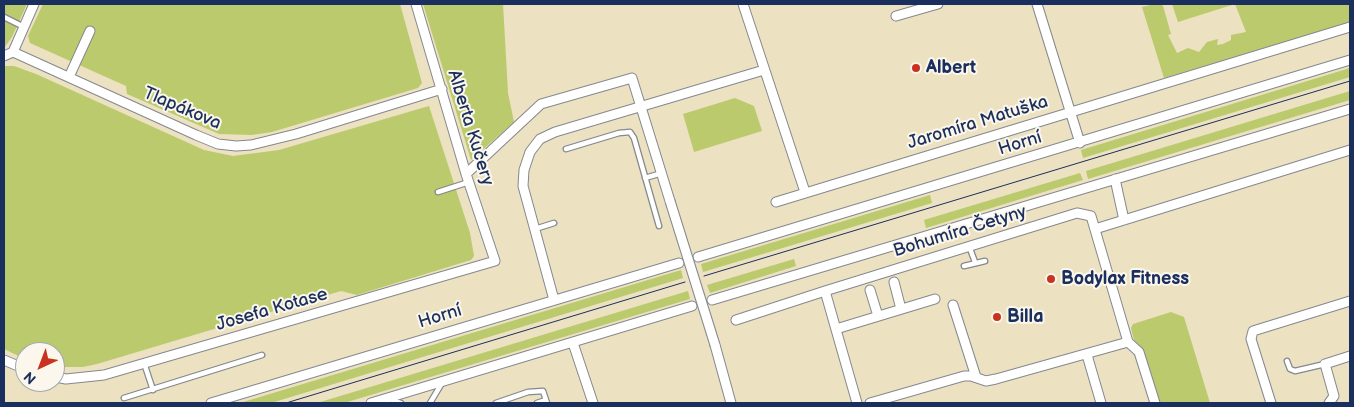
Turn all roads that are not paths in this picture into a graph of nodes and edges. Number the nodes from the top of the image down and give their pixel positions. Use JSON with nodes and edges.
{"nodes":[{"id":1,"x":34,"y":4,"type":"edge"},
{"id":2,"x":416,"y":4,"type":"edge"},
{"id":3,"x":743,"y":4,"type":"edge"},
{"id":4,"x":938,"y":4,"type":"edge"},
{"id":5,"x":1037,"y":4,"type":"edge"},
{"id":6,"x":896,"y":16,"type":"dead end"},
{"id":7,"x":4,"y":17,"type":"edge"},
{"id":8,"x":24,"y":27,"type":"junction"},
{"id":9,"x":1350,"y":27,"type":"edge"},
{"id":10,"x":90,"y":31,"type":"dead end"},
{"id":11,"x":13,"y":52,"type":"junction"},
{"id":12,"x":4,"y":56,"type":"edge"},
{"id":13,"x":1350,"y":60,"type":"edge"},
{"id":14,"x":764,"y":70,"type":"junction"},
{"id":15,"x":69,"y":77,"type":"junction"},
{"id":16,"x":442,"y":89,"type":"junction"},
{"id":17,"x":641,"y":107,"type":"junction"},
{"id":18,"x":1350,"y":109,"type":"edge"},
{"id":19,"x":1070,"y":112,"type":"junction"},
{"id":20,"x":1350,"y":115,"type":"edge"},
{"id":21,"x":1285,"y":129,"type":"junction"},
{"id":22,"x":1080,"y":143,"type":"junction"},
{"id":23,"x":566,"y":149,"type":"dead end"},
{"id":24,"x":1350,"y":150,"type":"edge"},
{"id":25,"x":662,"y":173,"type":"junction"},
{"id":26,"x":468,"y":178,"type":"junction"},
{"id":27,"x":645,"y":178,"type":"junction"},
{"id":28,"x":1115,"y":179,"type":"junction"},
{"id":29,"x":438,"y":192,"type":"dead end"},
{"id":30,"x":805,"y":192,"type":"junction"},
{"id":31,"x":776,"y":202,"type":"dead end"},
{"id":32,"x":1124,"y":220,"type":"junction"},
{"id":33,"x":554,"y":223,"type":"dead end"},
{"id":34,"x":659,"y":226,"type":"dead end"},
{"id":35,"x":535,"y":229,"type":"junction"},
{"id":36,"x":1095,"y":229,"type":"junction"},
{"id":37,"x":969,"y":246,"type":"junction"},
{"id":38,"x":698,"y":257,"type":"dead end"},
{"id":39,"x":495,"y":261,"type":"joint"},
{"id":40,"x":985,"y":261,"type":"dead end"},
{"id":41,"x":975,"y":262,"type":"junction"},
{"id":42,"x":679,"y":263,"type":"dead end"},
{"id":43,"x":964,"y":266,"type":"dead end"},
{"id":44,"x":894,"y":282,"type":"dead end"},
{"id":45,"x":870,"y":290,"type":"dead end"},
{"id":46,"x":825,"y":291,"type":"junction"},
{"id":47,"x":935,"y":299,"type":"dead end"},
{"id":48,"x":554,"y":300,"type":"junction"},
{"id":49,"x":712,"y":300,"type":"dead end"},
{"id":50,"x":1350,"y":301,"type":"edge"},
{"id":51,"x":952,"y":305,"type":"dead end"},
{"id":52,"x":692,"y":306,"type":"dead end"},
{"id":53,"x":901,"y":309,"type":"junction"},
{"id":54,"x":878,"y":316,"type":"junction"},
{"id":55,"x":736,"y":320,"type":"dead end"},
{"id":56,"x":836,"y":329,"type":"junction"},
{"id":57,"x":1128,"y":342,"type":"junction"},
{"id":58,"x":573,"y":343,"type":"junction"},
{"id":59,"x":1086,"y":355,"type":"junction"},
{"id":60,"x":262,"y":356,"type":"dead end"},
{"id":61,"x":1350,"y":356,"type":"edge"},
{"id":62,"x":1287,"y":362,"type":"dead end"},
{"id":63,"x":144,"y":364,"type":"junction"},
{"id":64,"x":1325,"y":364,"type":"junction"},
{"id":65,"x":976,"y":377,"type":"junction"},
{"id":66,"x":65,"y":379,"type":"edge"},
{"id":67,"x":444,"y":382,"type":"junction"},
{"id":68,"x":153,"y":390,"type":"junction"},
{"id":69,"x":124,"y":398,"type":"dead end"},
{"id":70,"x":388,"y":398,"type":"junction"},
{"id":71,"x":501,"y":402,"type":"edge"},
{"id":72,"x":546,"y":402,"type":"edge"},
{"id":73,"x":211,"y":403,"type":"edge"},
{"id":74,"x":371,"y":403,"type":"edge"},
{"id":75,"x":401,"y":403,"type":"edge"},
{"id":76,"x":430,"y":403,"type":"edge"},
{"id":77,"x":496,"y":403,"type":"edge"},
{"id":78,"x":537,"y":403,"type":"edge"},
{"id":79,"x":593,"y":403,"type":"edge"},
{"id":80,"x":731,"y":403,"type":"edge"},
{"id":81,"x":857,"y":403,"type":"edge"},
{"id":82,"x":870,"y":403,"type":"edge"},
{"id":83,"x":1101,"y":403,"type":"edge"},
{"id":84,"x":1155,"y":403,"type":"edge"},
{"id":85,"x":1271,"y":403,"type":"edge"},
{"id":86,"x":1329,"y":403,"type":"edge"}],
"edges":[{"from":1,"to":8,"type":"street"},
{"from":2,"to":16,"type":"street","name":"Alberta Kučery"},
{"from":3,"to":14,"type":"street"},
{"from":4,"to":6,"type":"street"},
{"from":5,"to":19,"type":"street"},
{"from":7,"to":8,"type":"lane"},
{"from":8,"to":11,"type":"street"},
{"from":9,"to":19,"type":"street","name":"Jaromíra Matuška"},
{"from":10,"to":15,"type":"street"},
{"from":11,"to":12,"type":"street"},
{"from":11,"to":15,"type":"street","name":"Tlapákova"},
{"from":13,"to":22,"type":"street","name":"Horní"},
{"from":14,"to":17,"type":"street"},
{"from":14,"to":30,"type":"street"},
{"from":15,"to":16,"type":"street","name":"Tlapákova"},
{"from":16,"to":26,"type":"street","name":"Alberta Kučery"},
{"from":17,"to":25,"type":"street"},
{"from":17,"to":26,"type":"street"},
{"from":17,"to":35,"type":"street"},
{"from":18,"to":21,"type":"street"},
{"from":19,"to":22,"type":"street"},
{"from":19,"to":30,"type":"street","name":"Jaromíra Matuška"},
{"from":20,"to":21,"type":"street"},
{"from":21,"to":28,"type":"street"},
{"from":22,"to":38,"type":"street","name":"Horní"},
{"from":23,"to":27,"type":"lane"},
{"from":24,"to":32,"type":"street"},
{"from":25,"to":27,"type":"lane"},
{"from":25,"to":80,"type":"street","bridge":true},
{"from":26,"to":29,"type":"lane"},
{"from":26,"to":39,"type":"street","name":"Alberta Kučery"},
{"from":27,"to":34,"type":"lane"},
{"from":28,"to":32,"type":"street"},
{"from":28,"to":49,"type":"street"},
{"from":30,"to":31,"type":"street","name":"Jaromíra Matuška"},
{"from":32,"to":36,"type":"street"},
{"from":33,"to":35,"type":"lane"},
{"from":35,"to":48,"type":"street"},
{"from":36,"to":37,"type":"street","name":"Bohumíra Četyny"},
{"from":36,"to":57,"type":"street","name":"Bohumíra Četyny"},
{"from":37,"to":41,"type":"lane"},
{"from":37,"to":46,"type":"street","name":"Bohumíra Četyny"},
{"from":39,"to":63,"type":"street","name":"Josefa Kotase"},
{"from":40,"to":41,"type":"lane"},
{"from":41,"to":43,"type":"lane"},
{"from":42,"to":48,"type":"street","name":"Horní"},
{"from":44,"to":53,"type":"street"},
{"from":45,"to":54,"type":"street"},
{"from":46,"to":55,"type":"street","name":"Bohumíra Četyny"},
{"from":46,"to":56,"type":"street"},
{"from":47,"to":53,"type":"street"},
{"from":48,"to":73,"type":"street","name":"Horní"},
{"from":50,"to":85,"type":"street"},
{"from":51,"to":65,"type":"street"},
{"from":52,"to":58,"type":"street"},
{"from":53,"to":54,"type":"street"},
{"from":54,"to":56,"type":"street"},
{"from":56,"to":81,"type":"street"},
{"from":57,"to":59,"type":"street"},
{"from":57,"to":84,"type":"street","name":"Bohumíra Četyny"},
{"from":58,"to":67,"type":"street"},
{"from":58,"to":79,"type":"street"},
{"from":59,"to":65,"type":"street"},
{"from":59,"to":83,"type":"street"},
{"from":60,"to":68,"type":"lane"},
{"from":61,"to":64,"type":"street"},
{"from":62,"to":64,"type":"lane"},
{"from":63,"to":66,"type":"street","name":"Josefa Kotase"},
{"from":63,"to":68,"type":"lane"},
{"from":64,"to":86,"type":"street"},
{"from":65,"to":82,"type":"street"},
{"from":67,"to":70,"type":"street"},
{"from":67,"to":76,"type":"lane"},
{"from":68,"to":69,"type":"lane"},
{"from":70,"to":74,"type":"street"},
{"from":70,"to":75,"type":"lane"},
{"from":71,"to":72,"type":"lane"},
{"from":71,"to":77,"type":"lane"},
{"from":72,"to":78,"type":"lane"}]}
